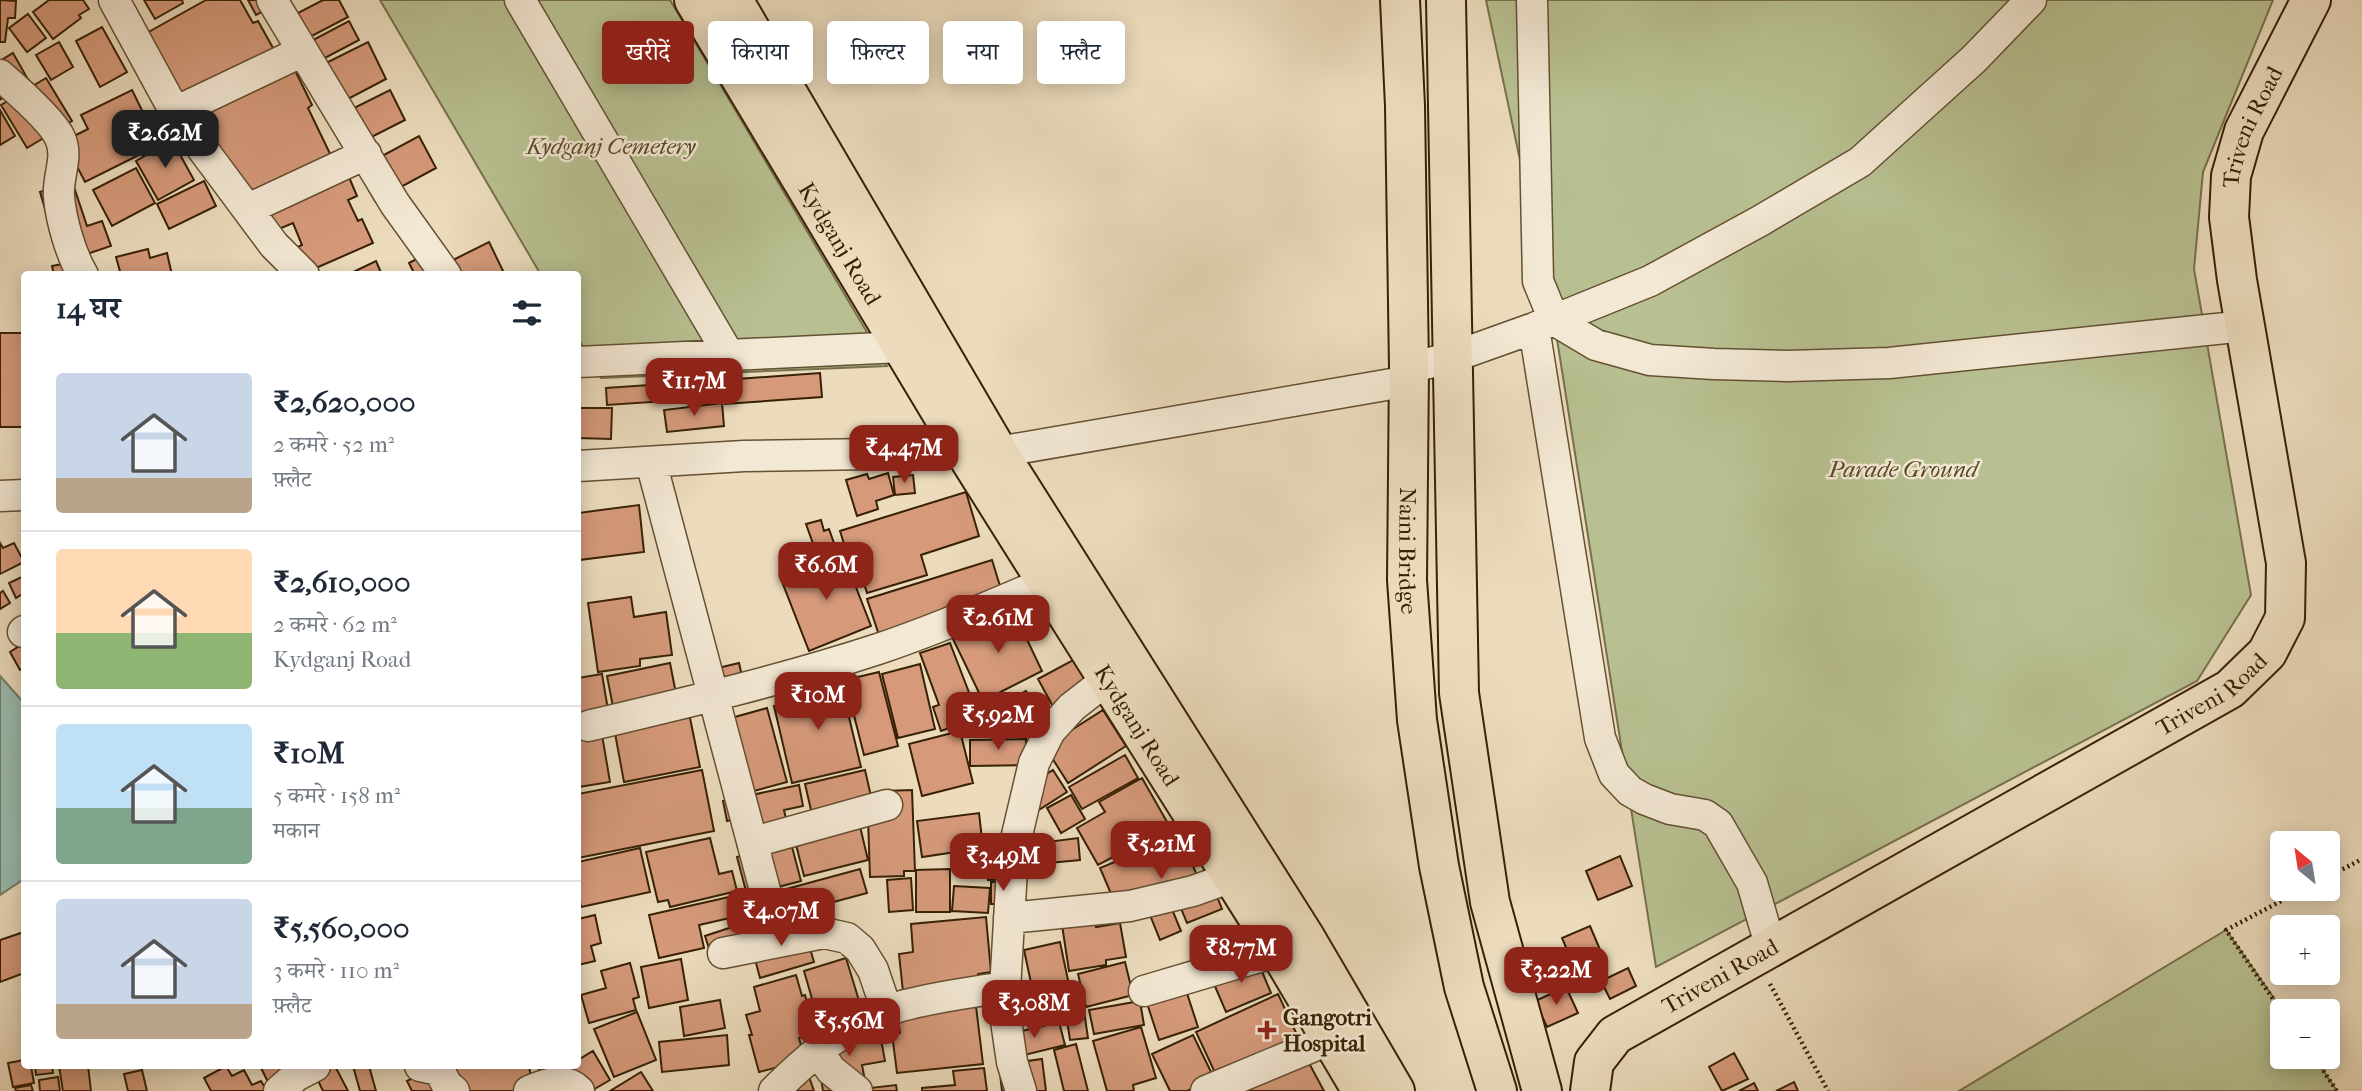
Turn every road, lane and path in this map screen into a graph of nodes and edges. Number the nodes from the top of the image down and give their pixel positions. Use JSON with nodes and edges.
{"nodes":[{"id":1,"x":114,"y":0,"type":"edge"},
{"id":2,"x":272,"y":0,"type":"edge"},
{"id":3,"x":520,"y":0,"type":"edge"},
{"id":4,"x":694,"y":0,"type":"edge"},
{"id":5,"x":733,"y":0,"type":"edge"},
{"id":6,"x":1400,"y":0,"type":"edge"},
{"id":7,"x":1446,"y":0,"type":"edge"},
{"id":8,"x":1532,"y":0,"type":"edge"},
{"id":9,"x":2031,"y":0,"type":"edge"},
{"id":10,"x":2311,"y":0,"type":"edge"},
{"id":11,"x":303,"y":51,"type":"junction"},
{"id":12,"x":0,"y":75,"type":"edge"},
{"id":13,"x":175,"y":112,"type":"junction"},
{"id":14,"x":366,"y":154,"type":"junction"},
{"id":15,"x":248,"y":209,"type":"junction"},
{"id":16,"x":81,"y":271,"type":"edge"},
{"id":17,"x":300,"y":271,"type":"edge"},
{"id":18,"x":443,"y":271,"type":"edge"},
{"id":19,"x":1544,"y":324,"type":"junction"},
{"id":20,"x":2245,"y":326,"type":"junction"},
{"id":21,"x":902,"y":347,"type":"junction"},
{"id":22,"x":729,"y":355,"type":"junction"},
{"id":23,"x":1452,"y":357,"type":"junction"},
{"id":24,"x":581,"y":362,"type":"edge"},
{"id":25,"x":1409,"y":375,"type":"junction"},
{"id":26,"x":982,"y":452,"type":"junction"},
{"id":27,"x":651,"y":462,"type":"junction"},
{"id":28,"x":581,"y":466,"type":"edge"},
{"id":29,"x":21,"y":495,"type":"edge"},
{"id":30,"x":0,"y":496,"type":"edge"},
{"id":31,"x":1046,"y":582,"type":"junction"},
{"id":32,"x":1108,"y":679,"type":"junction"},
{"id":33,"x":715,"y":697,"type":"junction"},
{"id":34,"x":588,"y":726,"type":"dead end"},
{"id":35,"x":887,"y":805,"type":"dead end"},
{"id":36,"x":754,"y":842,"type":"junction"},
{"id":37,"x":2362,"y":859,"type":"edge"},
{"id":38,"x":2340,"y":871,"type":"edge"},
{"id":39,"x":1233,"y":877,"type":"junction"},
{"id":40,"x":766,"y":894,"type":"dead end"},
{"id":41,"x":2281,"y":901,"type":"edge"},
{"id":42,"x":1009,"y":918,"type":"junction"},
{"id":43,"x":1279,"y":951,"type":"junction"},
{"id":44,"x":1763,"y":952,"type":"junction"},
{"id":45,"x":723,"y":953,"type":"dead end"},
{"id":46,"x":1004,"y":986,"type":"junction"},
{"id":47,"x":1144,"y":991,"type":"dead end"},
{"id":48,"x":2274,"y":999,"type":"edge"},
{"id":49,"x":887,"y":1012,"type":"junction"},
{"id":50,"x":1331,"y":1040,"type":"junction"},
{"id":51,"x":818,"y":1051,"type":"junction"},
{"id":52,"x":434,"y":1069,"type":"edge"},
{"id":53,"x":2322,"y":1069,"type":"edge"},
{"id":54,"x":566,"y":1080,"type":"edge"},
{"id":55,"x":454,"y":1091,"type":"edge"},
{"id":56,"x":530,"y":1091,"type":"edge"},
{"id":57,"x":774,"y":1091,"type":"edge"},
{"id":58,"x":857,"y":1091,"type":"edge"},
{"id":59,"x":1021,"y":1091,"type":"edge"},
{"id":60,"x":1206,"y":1091,"type":"edge"},
{"id":61,"x":1362,"y":1091,"type":"edge"},
{"id":62,"x":1395,"y":1091,"type":"edge"},
{"id":63,"x":1497,"y":1091,"type":"edge"},
{"id":64,"x":1542,"y":1091,"type":"edge"},
{"id":65,"x":1590,"y":1091,"type":"edge"},
{"id":66,"x":1828,"y":1091,"type":"edge"},
{"id":67,"x":2337,"y":1091,"type":"edge"}],
"edges":[{"from":1,"to":13,"type":"street"},
{"from":2,"to":11,"type":"street"},
{"from":3,"to":22,"type":"street"},
{"from":4,"to":21,"type":"main road","name":"Kydganj Road"},
{"from":5,"to":26,"type":"main road","name":"Kydganj Road"},
{"from":6,"to":25,"type":"main road","name":"Naini Bridge"},
{"from":7,"to":23,"type":"main road","name":"Naini Bridge"},
{"from":8,"to":19,"type":"street"},
{"from":9,"to":19,"type":"street"},
{"from":10,"to":20,"type":"main road","name":"Triveni Road"},
{"from":11,"to":13,"type":"street"},
{"from":11,"to":14,"type":"street"},
{"from":12,"to":16,"type":"street"},
{"from":13,"to":15,"type":"street"},
{"from":14,"to":15,"type":"street"},
{"from":14,"to":18,"type":"street"},
{"from":15,"to":17,"type":"street"},
{"from":19,"to":20,"type":"street"},
{"from":19,"to":23,"type":"street"},
{"from":19,"to":44,"type":"street"},
{"from":20,"to":44,"type":"main road","name":"Triveni Road"},
{"from":21,"to":22,"type":"street"},
{"from":21,"to":26,"type":"main road","name":"Kydganj Road"},
{"from":22,"to":24,"type":"street"},
{"from":23,"to":25,"type":"street"},
{"from":23,"to":64,"type":"main road","name":"Naini Bridge"},
{"from":25,"to":26,"type":"street"},
{"from":25,"to":63,"type":"main road","name":"Naini Bridge"},
{"from":26,"to":27,"type":"street"},
{"from":26,"to":31,"type":"main road","name":"Kydganj Road"},
{"from":26,"to":62,"type":"main road","name":"Kydganj Road"},
{"from":27,"to":28,"type":"street"},
{"from":27,"to":33,"type":"street"},
{"from":29,"to":30,"type":"street"},
{"from":31,"to":32,"type":"main road","name":"Kydganj Road"},
{"from":31,"to":33,"type":"street"},
{"from":32,"to":39,"type":"main road","name":"Kydganj Road"},
{"from":32,"to":42,"type":"street"},
{"from":33,"to":34,"type":"street"},
{"from":33,"to":36,"type":"street"},
{"from":35,"to":36,"type":"street"},
{"from":36,"to":40,"type":"street"},
{"from":37,"to":38,"type":"path"},
{"from":39,"to":42,"type":"street"},
{"from":39,"to":43,"type":"main road","name":"Kydganj Road"},
{"from":41,"to":48,"type":"path"},
{"from":42,"to":46,"type":"street"},
{"from":43,"to":47,"type":"street"},
{"from":43,"to":50,"type":"main road","name":"Kydganj Road"},
{"from":44,"to":65,"type":"main road","name":"Triveni Road"},
{"from":44,"to":66,"type":"path"},
{"from":45,"to":49,"type":"street"},
{"from":46,"to":49,"type":"street"},
{"from":46,"to":59,"type":"street"},
{"from":49,"to":51,"type":"street"},
{"from":50,"to":60,"type":"street"},
{"from":50,"to":61,"type":"main road","name":"Kydganj Road"},
{"from":51,"to":57,"type":"street"},
{"from":51,"to":58,"type":"street"},
{"from":52,"to":55,"type":"street"},
{"from":53,"to":67,"type":"path"},
{"from":54,"to":56,"type":"street"}]}
